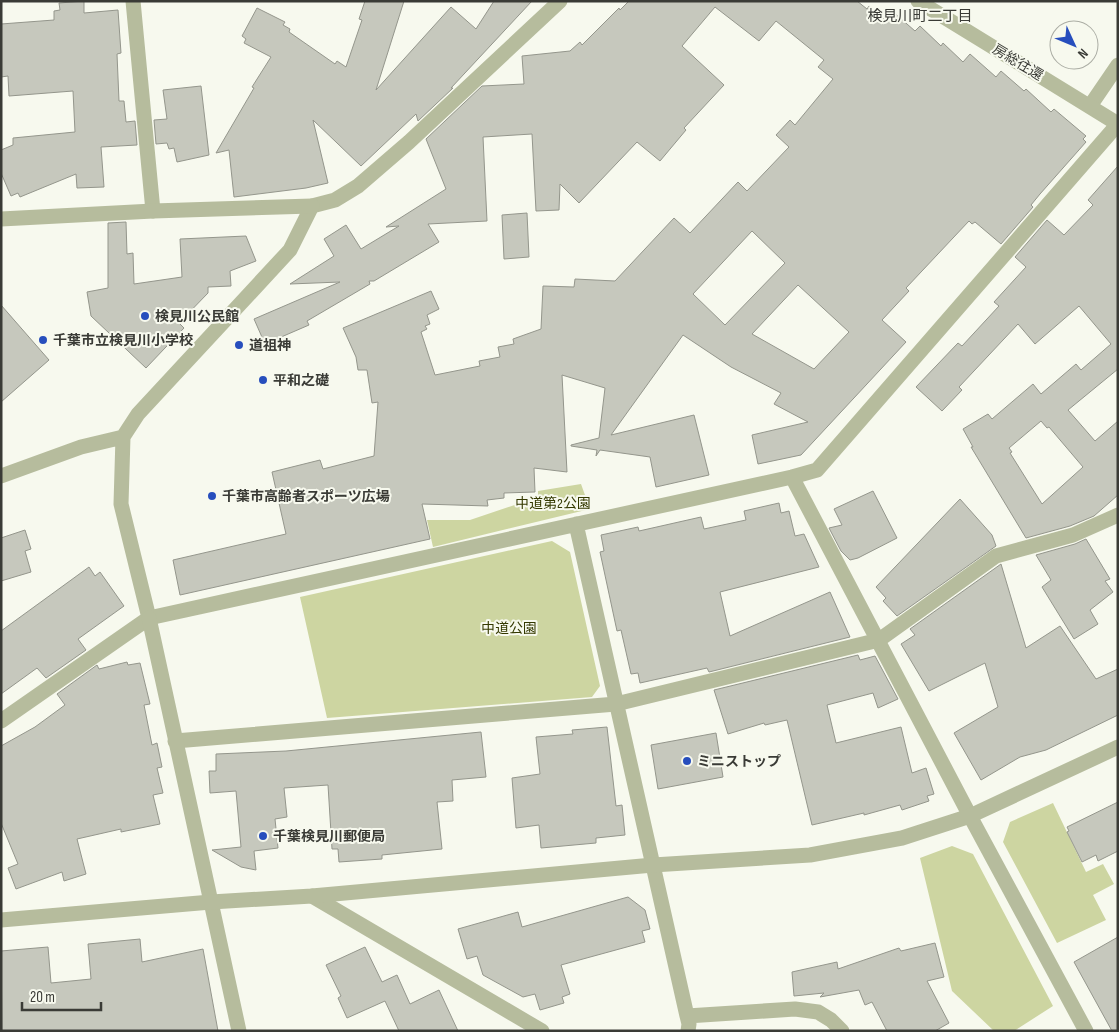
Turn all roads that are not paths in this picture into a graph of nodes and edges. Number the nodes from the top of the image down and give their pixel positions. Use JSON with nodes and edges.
{"nodes":[{"id":1,"x":133,"y":1,"type":"edge"},
{"id":2,"x":560,"y":1,"type":"edge"},
{"id":3,"x":918,"y":1,"type":"edge"},
{"id":4,"x":1118,"y":64,"type":"edge"},
{"id":5,"x":1090,"y":106,"type":"junction"},
{"id":6,"x":1118,"y":124,"type":"edge"},
{"id":7,"x":312,"y":206,"type":"junction"},
{"id":8,"x":153,"y":211,"type":"junction"},
{"id":9,"x":1,"y":219,"type":"edge"},
{"id":10,"x":123,"y":437,"type":"junction"},
{"id":11,"x":1,"y":476,"type":"edge"},
{"id":12,"x":792,"y":477,"type":"junction"},
{"id":13,"x":1118,"y":515,"type":"edge"},
{"id":14,"x":576,"y":524,"type":"junction"},
{"id":15,"x":149,"y":618,"type":"junction"},
{"id":16,"x":879,"y":640,"type":"junction"},
{"id":17,"x":616,"y":704,"type":"junction"},
{"id":18,"x":1,"y":721,"type":"edge"},
{"id":19,"x":175,"y":741,"type":"junction"},
{"id":20,"x":1118,"y":747,"type":"edge"},
{"id":21,"x":970,"y":816,"type":"junction"},
{"id":22,"x":653,"y":866,"type":"junction"},
{"id":23,"x":312,"y":896,"type":"junction"},
{"id":24,"x":211,"y":902,"type":"junction"},
{"id":25,"x":1,"y":920,"type":"edge"},
{"id":26,"x":688,"y":1023,"type":"edge"},
{"id":27,"x":239,"y":1031,"type":"edge"},
{"id":28,"x":542,"y":1031,"type":"edge"},
{"id":29,"x":842,"y":1031,"type":"edge"},
{"id":30,"x":1085,"y":1031,"type":"edge"}],
"edges":[{"from":1,"to":8,"type":"street"},
{"from":2,"to":7,"type":"street"},
{"from":3,"to":5,"type":"street","name":"房総往還"},
{"from":4,"to":5,"type":"street"},
{"from":5,"to":6,"type":"street","name":"房総往還"},
{"from":6,"to":12,"type":"street"},
{"from":7,"to":8,"type":"street"},
{"from":7,"to":10,"type":"street"},
{"from":8,"to":9,"type":"street"},
{"from":10,"to":11,"type":"street"},
{"from":10,"to":15,"type":"street"},
{"from":12,"to":14,"type":"street"},
{"from":12,"to":16,"type":"street"},
{"from":13,"to":16,"type":"street"},
{"from":14,"to":15,"type":"street"},
{"from":14,"to":17,"type":"street"},
{"from":15,"to":18,"type":"street"},
{"from":15,"to":19,"type":"street"},
{"from":16,"to":17,"type":"street"},
{"from":16,"to":21,"type":"street"},
{"from":17,"to":19,"type":"street"},
{"from":17,"to":22,"type":"street"},
{"from":19,"to":24,"type":"street"},
{"from":20,"to":21,"type":"street"},
{"from":21,"to":22,"type":"street"},
{"from":21,"to":30,"type":"street"},
{"from":22,"to":23,"type":"street"},
{"from":22,"to":26,"type":"street"},
{"from":23,"to":24,"type":"street"},
{"from":23,"to":28,"type":"street"},
{"from":24,"to":25,"type":"street"},
{"from":24,"to":27,"type":"street"},
{"from":26,"to":29,"type":"street"}]}
